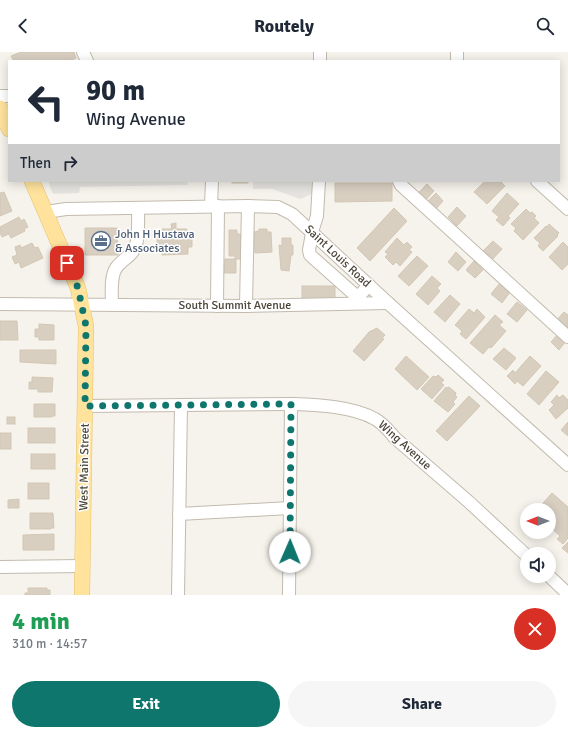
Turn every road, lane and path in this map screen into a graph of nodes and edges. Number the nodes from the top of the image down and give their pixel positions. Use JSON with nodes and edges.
{"nodes":[{"id":1,"x":0,"y":108,"type":"edge"},
{"id":2,"x":8,"y":127,"type":"edge"},
{"id":3,"x":32,"y":182,"type":"edge"},
{"id":4,"x":212,"y":182,"type":"edge"},
{"id":5,"x":319,"y":182,"type":"edge"},
{"id":6,"x":400,"y":182,"type":"edge"},
{"id":7,"x":539,"y":182,"type":"edge"},
{"id":8,"x":215,"y":206,"type":"junction"},
{"id":9,"x":248,"y":206,"type":"junction"},
{"id":10,"x":138,"y":208,"type":"junction"},
{"id":11,"x":568,"y":209,"type":"edge"},
{"id":12,"x":46,"y":212,"type":"junction"},
{"id":13,"x":312,"y":233,"type":"junction"},
{"id":14,"x":369,"y":285,"type":"junction"},
{"id":15,"x":388,"y":303,"type":"junction"},
{"id":16,"x":0,"y":304,"type":"edge"},
{"id":17,"x":82,"y":305,"type":"junction"},
{"id":18,"x":112,"y":305,"type":"junction"},
{"id":19,"x":217,"y":306,"type":"junction"},
{"id":20,"x":246,"y":306,"type":"junction"},
{"id":21,"x":568,"y":337,"type":"edge"},
{"id":22,"x":291,"y":404,"type":"junction"},
{"id":23,"x":181,"y":405,"type":"junction"},
{"id":24,"x":85,"y":406,"type":"junction"},
{"id":25,"x":568,"y":465,"type":"edge"},
{"id":26,"x":290,"y":508,"type":"junction"},
{"id":27,"x":179,"y":514,"type":"junction"},
{"id":28,"x":520,"y":549,"type":"edge"},
{"id":29,"x":82,"y":566,"type":"junction"},
{"id":30,"x":0,"y":567,"type":"edge"},
{"id":31,"x":556,"y":583,"type":"edge"},
{"id":32,"x":568,"y":594,"type":"edge"},
{"id":33,"x":82,"y":595,"type":"edge"},
{"id":34,"x":178,"y":595,"type":"edge"},
{"id":35,"x":289,"y":595,"type":"edge"}],
"edges":[{"from":1,"to":2,"type":"main road"},
{"from":3,"to":12,"type":"main road","name":"West Main Street"},
{"from":4,"to":8,"type":"street"},
{"from":5,"to":13,"type":"street"},
{"from":6,"to":21,"type":"street"},
{"from":7,"to":11,"type":"street"},
{"from":8,"to":9,"type":"street","name":"Saint Louis Road"},
{"from":8,"to":10,"type":"street","name":"Saint Louis Road"},
{"from":8,"to":19,"type":"street"},
{"from":9,"to":13,"type":"street","name":"Saint Louis Road"},
{"from":9,"to":20,"type":"street"},
{"from":10,"to":12,"type":"street","name":"Saint Louis Road"},
{"from":10,"to":18,"type":"street"},
{"from":12,"to":17,"type":"main road","name":"West Main Street"},
{"from":13,"to":14,"type":"street","name":"Saint Louis Road"},
{"from":13,"to":14,"type":"street"},
{"from":14,"to":15,"type":"street","name":"Saint Louis Road"},
{"from":15,"to":20,"type":"street","name":"South Summit Avenue"},
{"from":15,"to":25,"type":"street","name":"Saint Louis Road"},
{"from":16,"to":17,"type":"street","name":"South Summit Avenue"},
{"from":17,"to":18,"type":"street","name":"South Summit Avenue"},
{"from":17,"to":24,"type":"main road","name":"West Main Street"},
{"from":18,"to":19,"type":"street","name":"South Summit Avenue"},
{"from":19,"to":20,"type":"street","name":"South Summit Avenue"},
{"from":22,"to":23,"type":"street","name":"Wing Avenue"},
{"from":22,"to":26,"type":"street"},
{"from":22,"to":28,"type":"street","name":"Wing Avenue"},
{"from":23,"to":24,"type":"street","name":"Wing Avenue"},
{"from":23,"to":27,"type":"street"},
{"from":24,"to":29,"type":"main road","name":"West Main Street"},
{"from":26,"to":27,"type":"street"},
{"from":26,"to":35,"type":"street"},
{"from":27,"to":34,"type":"street"},
{"from":29,"to":30,"type":"street"},
{"from":29,"to":33,"type":"main road","name":"West Main Street"},
{"from":31,"to":32,"type":"street"}]}
